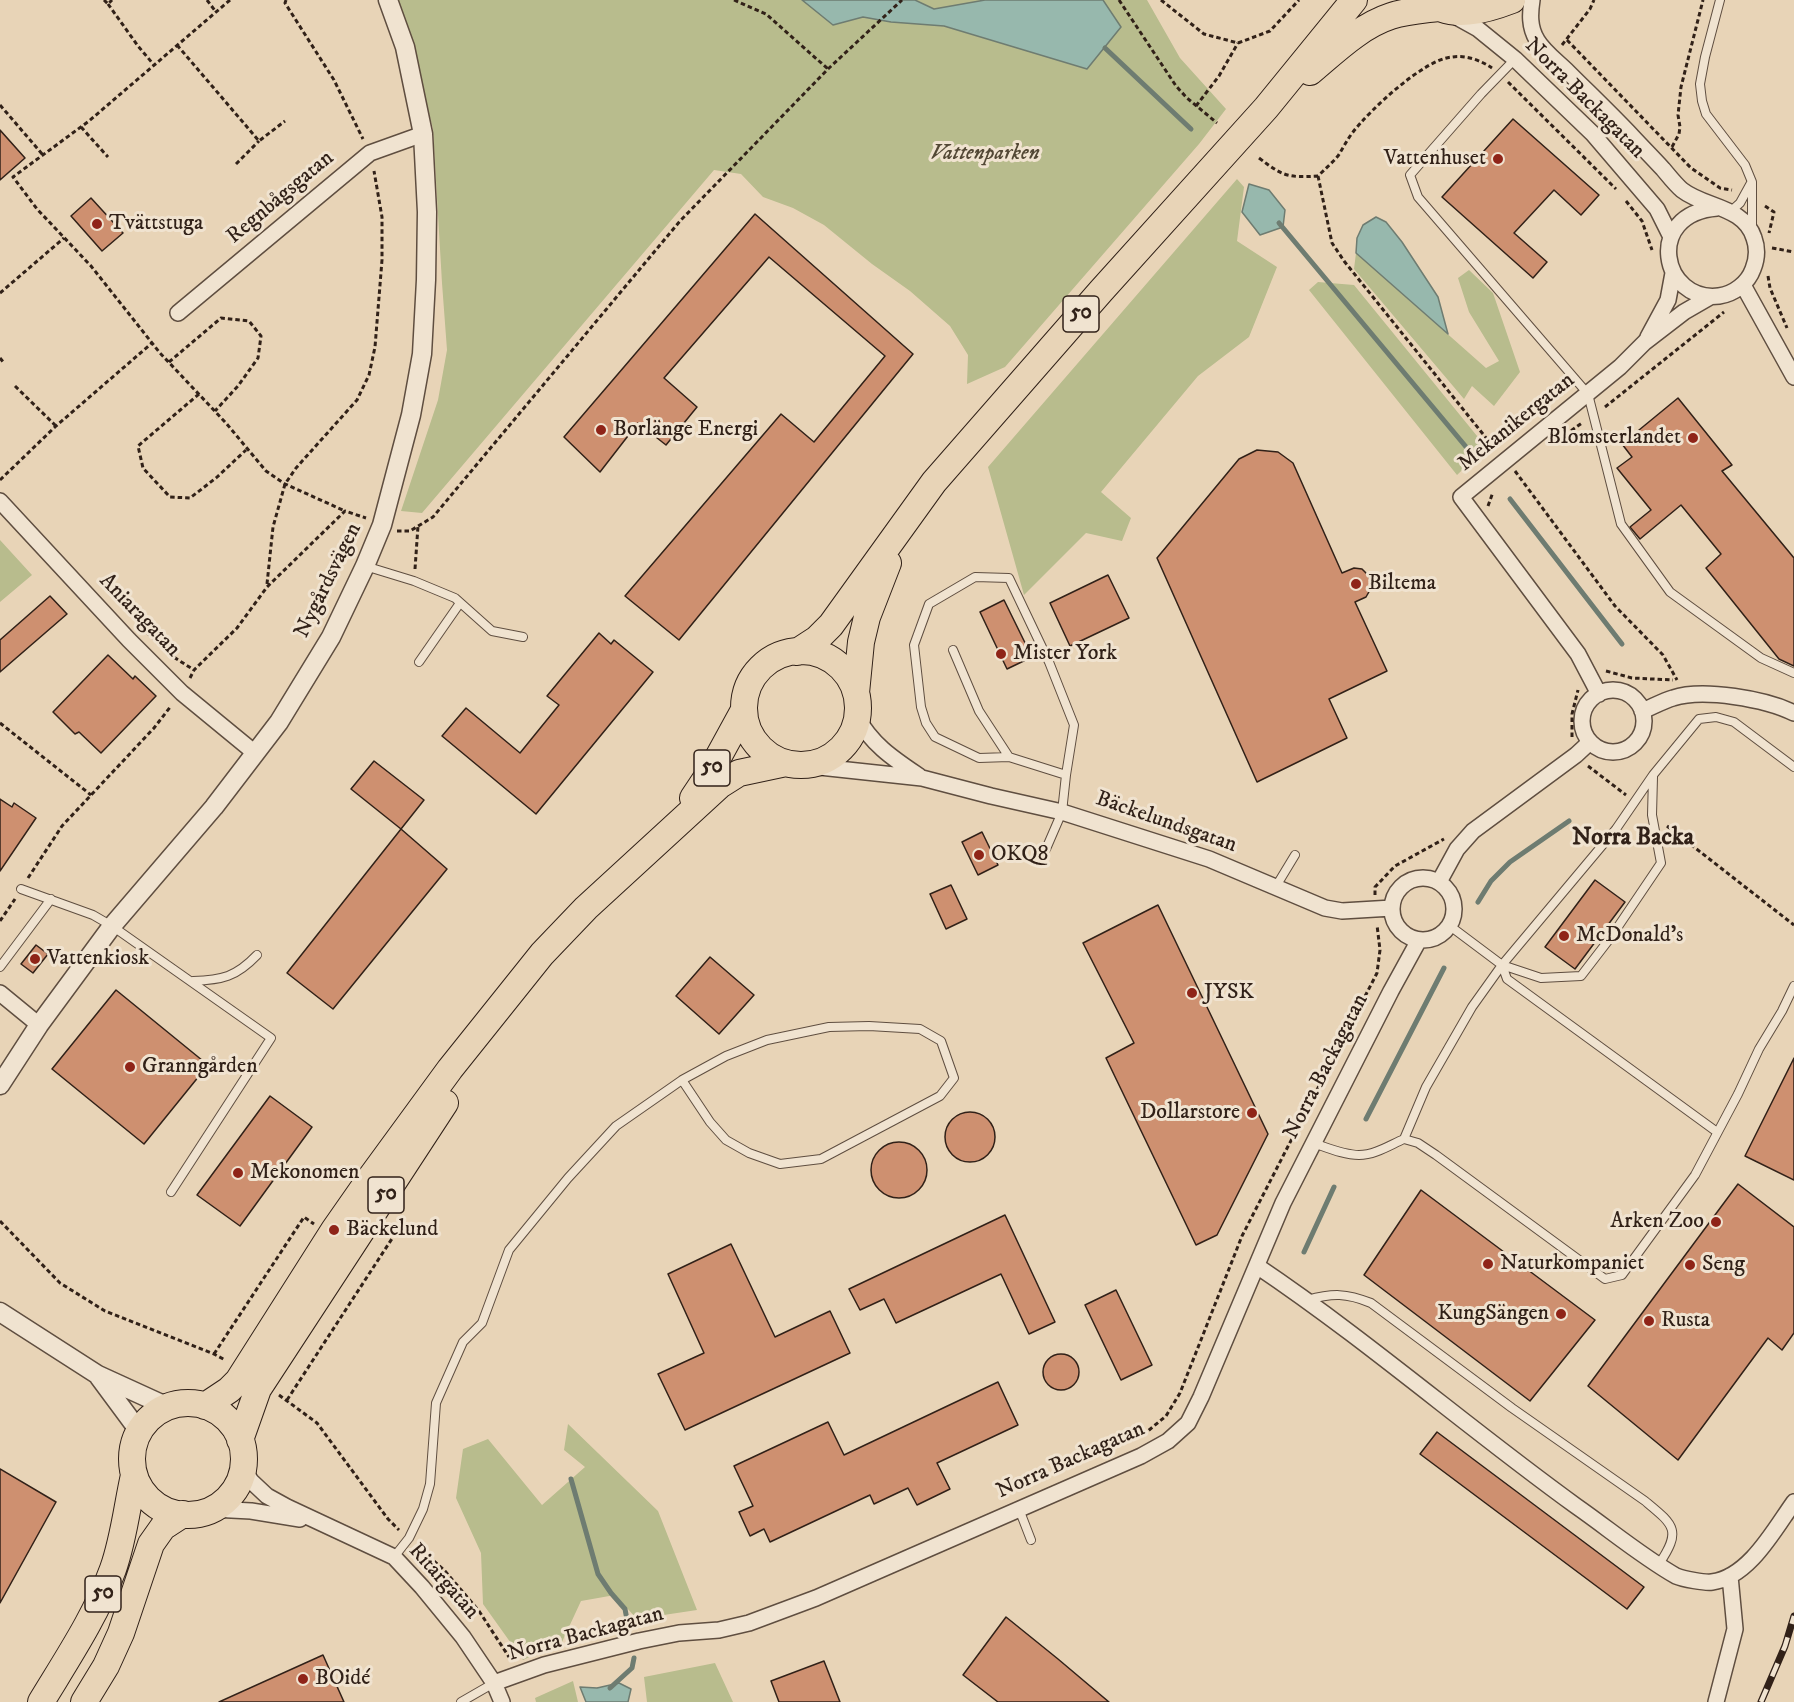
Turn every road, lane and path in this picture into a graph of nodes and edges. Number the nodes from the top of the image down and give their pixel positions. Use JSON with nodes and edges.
{"nodes":[{"id":1,"x":104,"y":0,"type":"edge"},
{"id":2,"x":112,"y":0,"type":"edge"},
{"id":3,"x":207,"y":0,"type":"edge"},
{"id":4,"x":230,"y":0,"type":"edge"},
{"id":5,"x":286,"y":0,"type":"edge"},
{"id":6,"x":388,"y":0,"type":"edge"},
{"id":7,"x":734,"y":0,"type":"edge"},
{"id":8,"x":902,"y":0,"type":"edge"},
{"id":9,"x":1161,"y":0,"type":"edge"},
{"id":10,"x":1299,"y":0,"type":"edge"},
{"id":11,"x":1354,"y":0,"type":"edge"},
{"id":12,"x":1512,"y":0,"type":"edge"},
{"id":13,"x":1532,"y":0,"type":"edge"},
{"id":14,"x":1703,"y":0,"type":"edge"},
{"id":15,"x":1720,"y":0,"type":"edge"},
{"id":16,"x":1122,"y":1,"type":"edge"},
{"id":17,"x":108,"y":4,"type":"junction"},
{"id":18,"x":1437,"y":6,"type":"edge"},
{"id":19,"x":216,"y":12,"type":"junction"},
{"id":20,"x":1238,"y":43,"type":"junction"},
{"id":21,"x":177,"y":45,"type":"junction"},
{"id":22,"x":1515,"y":59,"type":"junction"},
{"id":23,"x":154,"y":65,"type":"junction"},
{"id":24,"x":1500,"y":74,"type":"junction"},
{"id":25,"x":0,"y":105,"type":"edge"},
{"id":26,"x":1196,"y":106,"type":"junction"},
{"id":27,"x":1266,"y":108,"type":"junction"},
{"id":28,"x":285,"y":121,"type":"dead end"},
{"id":29,"x":1217,"y":123,"type":"dead end"},
{"id":30,"x":81,"y":127,"type":"junction"},
{"id":31,"x":423,"y":134,"type":"junction"},
{"id":32,"x":259,"y":141,"type":"junction"},
{"id":33,"x":1672,"y":147,"type":"dead end"},
{"id":34,"x":370,"y":153,"type":"junction"},
{"id":35,"x":43,"y":155,"type":"junction"},
{"id":36,"x":108,"y":158,"type":"dead end"},
{"id":37,"x":1259,"y":158,"type":"dead end"},
{"id":38,"x":236,"y":164,"type":"dead end"},
{"id":39,"x":1318,"y":176,"type":"junction"},
{"id":40,"x":1752,"y":182,"type":"junction"},
{"id":41,"x":1724,"y":210,"type":"junction"},
{"id":42,"x":1752,"y":232,"type":"junction"},
{"id":43,"x":1671,"y":237,"type":"junction"},
{"id":44,"x":64,"y":238,"type":"junction"},
{"id":45,"x":1767,"y":247,"type":"dead end"},
{"id":46,"x":1652,"y":251,"type":"dead end"},
{"id":47,"x":1794,"y":252,"type":"edge"},
{"id":48,"x":1673,"y":273,"type":"junction"},
{"id":49,"x":1743,"y":285,"type":"junction"},
{"id":50,"x":0,"y":293,"type":"edge"},
{"id":51,"x":1710,"y":297,"type":"junction"},
{"id":52,"x":178,"y":313,"type":"dead end"},
{"id":53,"x":1645,"y":342,"type":"junction"},
{"id":54,"x":152,"y":343,"type":"junction"},
{"id":55,"x":0,"y":358,"type":"edge"},
{"id":56,"x":169,"y":362,"type":"junction"},
{"id":57,"x":4,"y":363,"type":"dead end"},
{"id":58,"x":1794,"y":377,"type":"edge"},
{"id":59,"x":15,"y":386,"type":"dead end"},
{"id":60,"x":199,"y":394,"type":"junction"},
{"id":61,"x":1588,"y":394,"type":"junction"},
{"id":62,"x":215,"y":411,"type":"junction"},
{"id":63,"x":56,"y":426,"type":"junction"},
{"id":64,"x":247,"y":450,"type":"junction"},
{"id":65,"x":1504,"y":461,"type":"junction"},
{"id":66,"x":0,"y":480,"type":"edge"},
{"id":67,"x":285,"y":484,"type":"junction"},
{"id":68,"x":0,"y":501,"type":"edge"},
{"id":69,"x":345,"y":510,"type":"dead end"},
{"id":70,"x":418,"y":526,"type":"dead end"},
{"id":71,"x":903,"y":526,"type":"junction"},
{"id":72,"x":365,"y":566,"type":"junction"},
{"id":73,"x":414,"y":581,"type":"junction"},
{"id":74,"x":267,"y":586,"type":"dead end"},
{"id":75,"x":460,"y":603,"type":"junction"},
{"id":76,"x":524,"y":637,"type":"dead end"},
{"id":77,"x":953,"y":650,"type":"dead end"},
{"id":78,"x":797,"y":652,"type":"junction"},
{"id":79,"x":419,"y":662,"type":"dead end"},
{"id":80,"x":1794,"y":673,"type":"edge"},
{"id":81,"x":1677,"y":680,"type":"dead end"},
{"id":82,"x":1599,"y":694,"type":"junction"},
{"id":83,"x":857,"y":705,"type":"junction"},
{"id":84,"x":744,"y":710,"type":"junction"},
{"id":85,"x":1642,"y":711,"type":"junction"},
{"id":86,"x":1794,"y":713,"type":"edge"},
{"id":87,"x":0,"y":723,"type":"edge"},
{"id":88,"x":1590,"y":742,"type":"junction"},
{"id":89,"x":255,"y":753,"type":"junction"},
{"id":90,"x":1576,"y":755,"type":"junction"},
{"id":91,"x":1009,"y":757,"type":"junction"},
{"id":92,"x":794,"y":764,"type":"junction"},
{"id":93,"x":1794,"y":767,"type":"edge"},
{"id":94,"x":1066,"y":775,"type":"junction"},
{"id":95,"x":1653,"y":775,"type":"junction"},
{"id":96,"x":922,"y":778,"type":"junction"},
{"id":97,"x":91,"y":795,"type":"dead end"},
{"id":98,"x":1635,"y":802,"type":"junction"},
{"id":99,"x":1062,"y":812,"type":"junction"},
{"id":100,"x":1652,"y":815,"type":"junction"},
{"id":101,"x":677,"y":824,"type":"junction"},
{"id":102,"x":1046,"y":849,"type":"dead end"},
{"id":103,"x":1295,"y":855,"type":"dead end"},
{"id":104,"x":1439,"y":882,"type":"junction"},
{"id":105,"x":1275,"y":888,"type":"junction"},
{"id":106,"x":21,"y":889,"type":"dead end"},
{"id":107,"x":51,"y":899,"type":"junction"},
{"id":108,"x":1392,"y":908,"type":"junction"},
{"id":109,"x":1794,"y":924,"type":"edge"},
{"id":110,"x":112,"y":926,"type":"junction"},
{"id":111,"x":1450,"y":926,"type":"junction"},
{"id":112,"x":1419,"y":940,"type":"junction"},
{"id":113,"x":542,"y":954,"type":"junction"},
{"id":114,"x":258,"y":955,"type":"dead end"},
{"id":115,"x":1502,"y":965,"type":"junction"},
{"id":116,"x":0,"y":967,"type":"edge"},
{"id":117,"x":193,"y":981,"type":"junction"},
{"id":118,"x":1794,"y":986,"type":"edge"},
{"id":119,"x":0,"y":993,"type":"edge"},
{"id":120,"x":39,"y":1025,"type":"junction"},
{"id":121,"x":682,"y":1080,"type":"junction"},
{"id":122,"x":0,"y":1085,"type":"edge"},
{"id":123,"x":1717,"y":1132,"type":"junction"},
{"id":124,"x":1404,"y":1139,"type":"junction"},
{"id":125,"x":1313,"y":1143,"type":"junction"},
{"id":126,"x":171,"y":1192,"type":"dead end"},
{"id":127,"x":0,"y":1221,"type":"edge"},
{"id":128,"x":384,"y":1226,"type":"dead end"},
{"id":129,"x":320,"y":1227,"type":"dead end"},
{"id":130,"x":1257,"y":1266,"type":"junction"},
{"id":131,"x":1222,"y":1287,"type":"dead end"},
{"id":132,"x":1307,"y":1300,"type":"junction"},
{"id":133,"x":0,"y":1312,"type":"edge"},
{"id":134,"x":214,"y":1354,"type":"junction"},
{"id":135,"x":224,"y":1360,"type":"dead end"},
{"id":136,"x":98,"y":1375,"type":"junction"},
{"id":137,"x":278,"y":1394,"type":"dead end"},
{"id":138,"x":287,"y":1400,"type":"junction"},
{"id":139,"x":205,"y":1406,"type":"junction"},
{"id":140,"x":168,"y":1407,"type":"junction"},
{"id":141,"x":139,"y":1431,"type":"junction"},
{"id":142,"x":1139,"y":1438,"type":"dead end"},
{"id":143,"x":240,"y":1440,"type":"junction"},
{"id":144,"x":243,"y":1469,"type":"junction"},
{"id":145,"x":134,"y":1475,"type":"junction"},
{"id":146,"x":1794,"y":1502,"type":"edge"},
{"id":147,"x":212,"y":1509,"type":"junction"},
{"id":148,"x":1019,"y":1509,"type":"junction"},
{"id":149,"x":183,"y":1514,"type":"junction"},
{"id":150,"x":321,"y":1523,"type":"junction"},
{"id":151,"x":409,"y":1538,"type":"junction"},
{"id":152,"x":1031,"y":1540,"type":"dead end"},
{"id":153,"x":394,"y":1557,"type":"junction"},
{"id":154,"x":1659,"y":1564,"type":"junction"},
{"id":155,"x":1730,"y":1576,"type":"junction"},
{"id":156,"x":515,"y":1660,"type":"dead end"},
{"id":157,"x":494,"y":1683,"type":"junction"},
{"id":158,"x":41,"y":1702,"type":"edge"},
{"id":159,"x":84,"y":1702,"type":"edge"},
{"id":160,"x":461,"y":1702,"type":"edge"},
{"id":161,"x":502,"y":1702,"type":"edge"},
{"id":162,"x":1716,"y":1702,"type":"edge"}],
"edges":[{"from":1,"to":17,"type":"path"},
{"from":2,"to":17,"type":"path"},
{"from":3,"to":19,"type":"path"},
{"from":4,"to":19,"type":"path"},
{"from":5,"to":34,"type":"path"},
{"from":6,"to":31,"type":"street","name":"Nygårdsvägen"},
{"from":7,"to":8,"type":"path"},
{"from":9,"to":20,"type":"path"},
{"from":10,"to":20,"type":"path"},
{"from":11,"to":27,"type":"highway","number":"50"},
{"from":12,"to":18,"type":"highway"},
{"from":13,"to":41,"type":"street","name":"Norra Backagatan"},
{"from":14,"to":33,"type":"path"},
{"from":15,"to":40,"type":"lane"},
{"from":16,"to":26,"type":"path"},
{"from":17,"to":23,"type":"path"},
{"from":18,"to":22,"type":"street","name":"Norra Backagatan"},
{"from":18,"to":27,"type":"highway","number":"50"},
{"from":19,"to":21,"type":"path"},
{"from":20,"to":26,"type":"path"},
{"from":21,"to":23,"type":"path"},
{"from":21,"to":32,"type":"path"},
{"from":22,"to":24,"type":"lane"},
{"from":22,"to":43,"type":"street","name":"Norra Backagatan"},
{"from":23,"to":30,"type":"path"},
{"from":24,"to":39,"type":"path"},
{"from":24,"to":46,"type":"path"},
{"from":24,"to":61,"type":"lane"},
{"from":25,"to":35,"type":"path"},
{"from":26,"to":29,"type":"path"},
{"from":27,"to":71,"type":"highway","number":"50"},
{"from":28,"to":32,"type":"path"},
{"from":30,"to":35,"type":"path"},
{"from":30,"to":36,"type":"path"},
{"from":31,"to":34,"type":"street","name":"Regnbågsgatan"},
{"from":31,"to":72,"type":"street","name":"Nygårdsvägen"},
{"from":32,"to":38,"type":"path"},
{"from":34,"to":52,"type":"street","name":"Regnbågsgatan"},
{"from":34,"to":67,"type":"path"},
{"from":35,"to":44,"type":"path"},
{"from":37,"to":39,"type":"path"},
{"from":39,"to":65,"type":"path"},
{"from":40,"to":41,"type":"lane"},
{"from":40,"to":42,"type":"lane"},
{"from":41,"to":42,"type":"street"},
{"from":41,"to":43,"type":"street"},
{"from":42,"to":49,"type":"street"},
{"from":43,"to":48,"type":"street"},
{"from":44,"to":50,"type":"path"},
{"from":44,"to":54,"type":"path"},
{"from":45,"to":47,"type":"path"},
{"from":48,"to":51,"type":"street"},
{"from":48,"to":53,"type":"street","name":"Mekanikergatan"},
{"from":49,"to":51,"type":"street"},
{"from":49,"to":58,"type":"street"},
{"from":51,"to":53,"type":"street","name":"Mekanikergatan"},
{"from":53,"to":61,"type":"street","name":"Mekanikergatan"},
{"from":54,"to":56,"type":"path"},
{"from":54,"to":63,"type":"path"},
{"from":55,"to":57,"type":"path"},
{"from":56,"to":60,"type":"path"},
{"from":56,"to":62,"type":"path"},
{"from":59,"to":63,"type":"path"},
{"from":60,"to":62,"type":"path"},
{"from":60,"to":64,"type":"path"},
{"from":61,"to":65,"type":"street","name":"Mekanikergatan"},
{"from":61,"to":80,"type":"lane"},
{"from":62,"to":64,"type":"path"},
{"from":63,"to":66,"type":"path"},
{"from":64,"to":67,"type":"path"},
{"from":65,"to":81,"type":"path"},
{"from":65,"to":82,"type":"street","name":"Mekanikergatan"},
{"from":67,"to":69,"type":"path"},
{"from":67,"to":74,"type":"path"},
{"from":68,"to":89,"type":"street","name":"Aniaragatan"},
{"from":70,"to":73,"type":"path"},
{"from":71,"to":78,"type":"highway","number":"50"},
{"from":71,"to":83,"type":"highway","number":"50"},
{"from":72,"to":73,"type":"lane"},
{"from":72,"to":89,"type":"street","name":"Nygårdsvägen"},
{"from":73,"to":75,"type":"lane"},
{"from":75,"to":76,"type":"lane"},
{"from":75,"to":79,"type":"lane"},
{"from":77,"to":91,"type":"lane"},
{"from":78,"to":83,"type":"highway"},
{"from":78,"to":84,"type":"highway"},
{"from":82,"to":85,"type":"street"},
{"from":82,"to":88,"type":"street"},
{"from":83,"to":92,"type":"highway"},
{"from":83,"to":96,"type":"street","name":"Bäckelundsgatan"},
{"from":84,"to":92,"type":"highway"},
{"from":84,"to":101,"type":"highway","number":"50"},
{"from":85,"to":86,"type":"street"},
{"from":85,"to":88,"type":"street"},
{"from":87,"to":97,"type":"path"},
{"from":88,"to":90,"type":"street"},
{"from":89,"to":110,"type":"street","name":"Nygårdsvägen"},
{"from":90,"to":98,"type":"path"},
{"from":90,"to":104,"type":"street"},
{"from":91,"to":94,"type":"lane"},
{"from":91,"to":94,"type":"lane"},
{"from":92,"to":96,"type":"street","name":"Bäckelundsgatan"},
{"from":92,"to":101,"type":"highway","number":"50"},
{"from":93,"to":95,"type":"lane"},
{"from":94,"to":99,"type":"lane"},
{"from":95,"to":98,"type":"lane"},
{"from":95,"to":100,"type":"lane"},
{"from":96,"to":99,"type":"street","name":"Bäckelundsgatan"},
{"from":98,"to":115,"type":"lane"},
{"from":99,"to":102,"type":"lane"},
{"from":99,"to":105,"type":"street","name":"Bäckelundsgatan"},
{"from":100,"to":109,"type":"path"},
{"from":100,"to":115,"type":"lane"},
{"from":101,"to":113,"type":"highway","number":"50"},
{"from":103,"to":105,"type":"lane"},
{"from":104,"to":108,"type":"street"},
{"from":104,"to":111,"type":"street"},
{"from":105,"to":108,"type":"street","name":"Bäckelundsgatan"},
{"from":106,"to":107,"type":"lane"},
{"from":107,"to":110,"type":"lane"},
{"from":107,"to":116,"type":"lane"},
{"from":108,"to":112,"type":"street"},
{"from":110,"to":117,"type":"lane"},
{"from":110,"to":120,"type":"street","name":"Nygårdsvägen"},
{"from":111,"to":112,"type":"street"},
{"from":111,"to":115,"type":"lane"},
{"from":112,"to":125,"type":"street","name":"Norra Backagatan"},
{"from":113,"to":139,"type":"highway","number":"50"},
{"from":113,"to":143,"type":"highway","number":"50"},
{"from":114,"to":117,"type":"lane"},
{"from":115,"to":123,"type":"lane"},
{"from":115,"to":124,"type":"lane"},
{"from":117,"to":126,"type":"lane"},
{"from":118,"to":123,"type":"lane"},
{"from":119,"to":120,"type":"street"},
{"from":120,"to":122,"type":"street","name":"Nygårdsvägen"},
{"from":121,"to":121,"type":"lane"},
{"from":121,"to":151,"type":"lane"},
{"from":123,"to":124,"type":"lane"},
{"from":124,"to":125,"type":"lane"},
{"from":125,"to":130,"type":"street","name":"Norra Backagatan"},
{"from":127,"to":134,"type":"path"},
{"from":128,"to":138,"type":"path"},
{"from":129,"to":134,"type":"path"},
{"from":130,"to":132,"type":"street"},
{"from":130,"to":148,"type":"street","name":"Norra Backagatan"},
{"from":131,"to":142,"type":"path"},
{"from":132,"to":154,"type":"street"},
{"from":132,"to":154,"type":"lane"},
{"from":133,"to":136,"type":"street"},
{"from":134,"to":135,"type":"path"},
{"from":136,"to":140,"type":"street"},
{"from":136,"to":141,"type":"street"},
{"from":137,"to":138,"type":"path"},
{"from":138,"to":151,"type":"path"},
{"from":139,"to":140,"type":"highway"},
{"from":139,"to":143,"type":"highway"},
{"from":140,"to":141,"type":"highway"},
{"from":141,"to":145,"type":"highway"},
{"from":143,"to":144,"type":"highway"},
{"from":144,"to":147,"type":"highway"},
{"from":144,"to":150,"type":"street","name":"Ritargatan"},
{"from":145,"to":149,"type":"highway"},
{"from":145,"to":158,"type":"highway","number":"50"},
{"from":146,"to":155,"type":"street"},
{"from":147,"to":149,"type":"highway"},
{"from":147,"to":150,"type":"street","name":"Ritargatan"},
{"from":148,"to":152,"type":"lane"},
{"from":148,"to":157,"type":"street","name":"Norra Backagatan"},
{"from":149,"to":159,"type":"highway","number":"50"},
{"from":150,"to":153,"type":"street","name":"Ritargatan"},
{"from":151,"to":153,"type":"lane"},
{"from":151,"to":156,"type":"path"},
{"from":153,"to":157,"type":"street","name":"Ritargatan"},
{"from":154,"to":155,"type":"street"},
{"from":155,"to":162,"type":"street"},
{"from":157,"to":160,"type":"lane"},
{"from":157,"to":161,"type":"street","name":"Ritargatan"}]}
